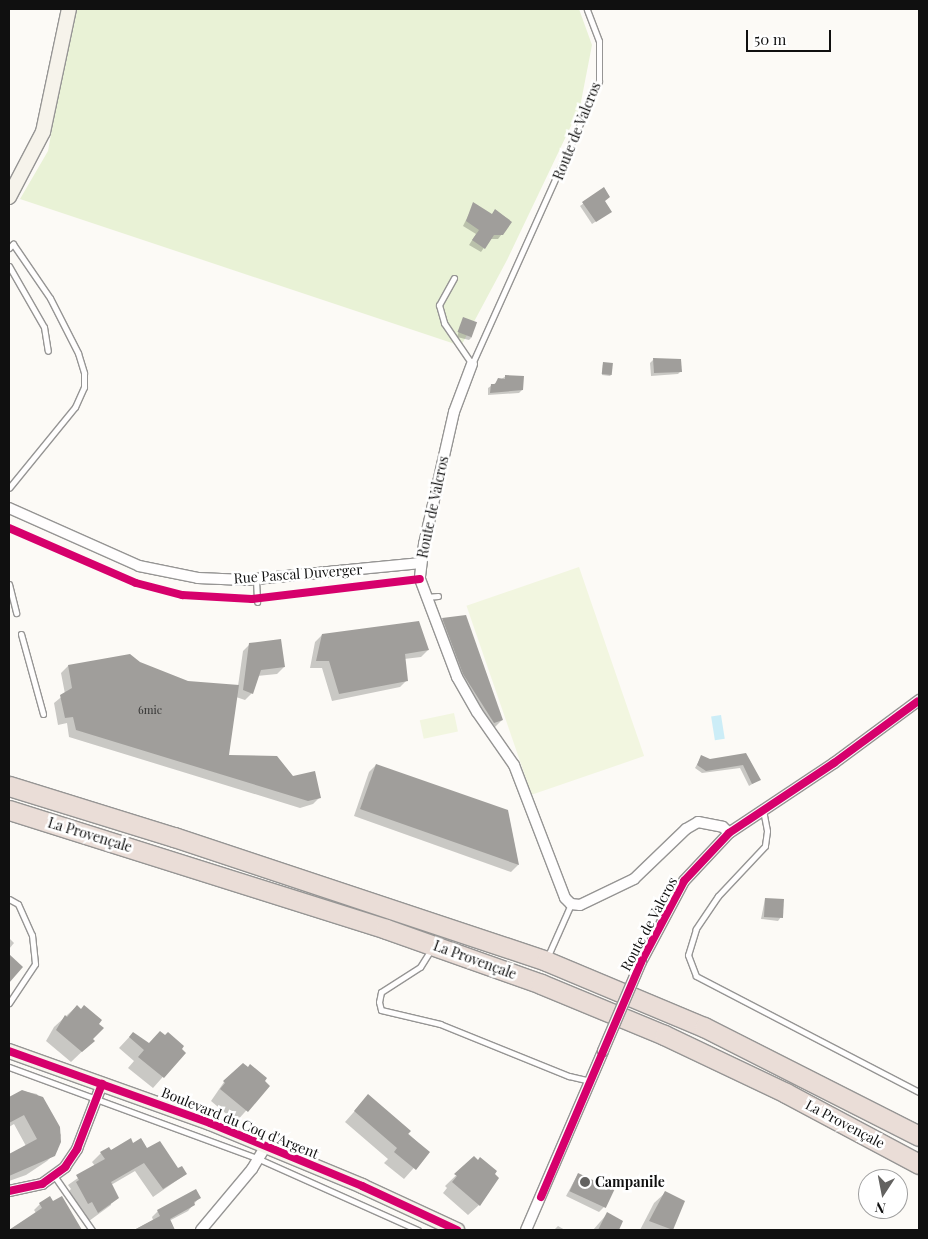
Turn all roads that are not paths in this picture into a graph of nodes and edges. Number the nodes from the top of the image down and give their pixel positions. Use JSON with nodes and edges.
{"nodes":[{"id":1,"x":69,"y":9,"type":"edge"},
{"id":2,"x":587,"y":9,"type":"edge"},
{"id":3,"x":9,"y":197,"type":"edge"},
{"id":4,"x":9,"y":248,"type":"edge"},
{"id":5,"x":9,"y":266,"type":"edge"},
{"id":6,"x":454,"y":278,"type":"dead end"},
{"id":7,"x":48,"y":350,"type":"dead end"},
{"id":8,"x":472,"y":364,"type":"junction"},
{"id":9,"x":9,"y":488,"type":"edge"},
{"id":10,"x":9,"y":508,"type":"edge"},
{"id":11,"x":421,"y":563,"type":"junction"},
{"id":12,"x":256,"y":580,"type":"junction"},
{"id":13,"x":9,"y":584,"type":"edge"},
{"id":14,"x":438,"y":596,"type":"dead end"},
{"id":15,"x":425,"y":598,"type":"junction"},
{"id":16,"x":257,"y":602,"type":"dead end"},
{"id":17,"x":16,"y":613,"type":"dead end"},
{"id":18,"x":21,"y":634,"type":"dead end"},
{"id":19,"x":919,"y":700,"type":"edge"},
{"id":20,"x":42,"y":714,"type":"dead end"},
{"id":21,"x":9,"y":786,"type":"edge"},
{"id":22,"x":9,"y":810,"type":"edge"},
{"id":23,"x":763,"y":810,"type":"junction"},
{"id":24,"x":9,"y":822,"type":"edge"},
{"id":25,"x":729,"y":833,"type":"junction"},
{"id":26,"x":9,"y":900,"type":"edge"},
{"id":27,"x":571,"y":904,"type":"junction"},
{"id":28,"x":386,"y":929,"type":"junction"},
{"id":29,"x":433,"y":945,"type":"junction"},
{"id":30,"x":546,"y":961,"type":"junction"},
{"id":31,"x":9,"y":1002,"type":"edge"},
{"id":32,"x":9,"y":1051,"type":"edge"},
{"id":33,"x":9,"y":1067,"type":"edge"},
{"id":34,"x":590,"y":1081,"type":"junction"},
{"id":35,"x":102,"y":1084,"type":"junction"},
{"id":36,"x":919,"y":1092,"type":"edge"},
{"id":37,"x":96,"y":1098,"type":"junction"},
{"id":38,"x":919,"y":1136,"type":"edge"},
{"id":39,"x":266,"y":1146,"type":"junction"},
{"id":40,"x":259,"y":1159,"type":"junction"},
{"id":41,"x":919,"y":1164,"type":"edge"},
{"id":42,"x":56,"y":1177,"type":"junction"},
{"id":43,"x":9,"y":1191,"type":"edge"},
{"id":44,"x":92,"y":1230,"type":"edge"},
{"id":45,"x":201,"y":1230,"type":"edge"},
{"id":46,"x":418,"y":1230,"type":"edge"},
{"id":47,"x":457,"y":1230,"type":"edge"},
{"id":48,"x":526,"y":1230,"type":"edge"}],
"edges":[{"from":1,"to":3,"type":"street"},
{"from":2,"to":8,"type":"lane","name":"Route de Valcros"},
{"from":4,"to":9,"type":"lane"},
{"from":5,"to":7,"type":"lane"},
{"from":6,"to":8,"type":"lane"},
{"from":8,"to":11,"type":"street","name":"Route de Valcros"},
{"from":10,"to":12,"type":"street","name":"Rue Pascal Duverger"},
{"from":11,"to":12,"type":"street","name":"Rue Pascal Duverger"},
{"from":11,"to":15,"type":"street","name":"Route de Valcros"},
{"from":12,"to":16,"type":"lane"},
{"from":13,"to":17,"type":"lane"},
{"from":14,"to":15,"type":"lane"},
{"from":15,"to":27,"type":"street","name":"Route de Valcros"},
{"from":18,"to":20,"type":"lane"},
{"from":19,"to":23,"type":"street","name":"Route de Valcros"},
{"from":21,"to":30,"type":"highway","name":"La Provençale"},
{"from":22,"to":28,"type":"highway","name":"La Provençale"},
{"from":23,"to":25,"type":"street","name":"Route de Valcros"},
{"from":23,"to":36,"type":"lane"},
{"from":24,"to":28,"type":"highway"},
{"from":25,"to":27,"type":"street","name":"Route de Valcros"},
{"from":25,"to":34,"type":"street","name":"Route de Valcros","bridge":true},
{"from":26,"to":31,"type":"lane"},
{"from":27,"to":30,"type":"lane"},
{"from":28,"to":29,"type":"highway","name":"La Provençale"},
{"from":29,"to":34,"type":"lane"},
{"from":29,"to":41,"type":"highway","name":"La Provençale"},
{"from":30,"to":38,"type":"highway","name":"La Provençale"},
{"from":32,"to":35,"type":"street","name":"Boulevard du Coq d'Argent"},
{"from":33,"to":37,"type":"lane","name":"Boulevard du Coq d'Argent"},
{"from":34,"to":48,"type":"street","name":"Route de Valcros"},
{"from":35,"to":37,"type":"street"},
{"from":35,"to":39,"type":"street","name":"Boulevard du Coq d'Argent"},
{"from":37,"to":40,"type":"lane","name":"Boulevard du Coq d'Argent"},
{"from":37,"to":42,"type":"street"},
{"from":39,"to":40,"type":"street"},
{"from":39,"to":47,"type":"street","name":"Boulevard du Coq d'Argent"},
{"from":40,"to":45,"type":"street"},
{"from":40,"to":46,"type":"lane","name":"Boulevard du Coq d'Argent"},
{"from":42,"to":43,"type":"street"},
{"from":42,"to":44,"type":"lane"}]}
